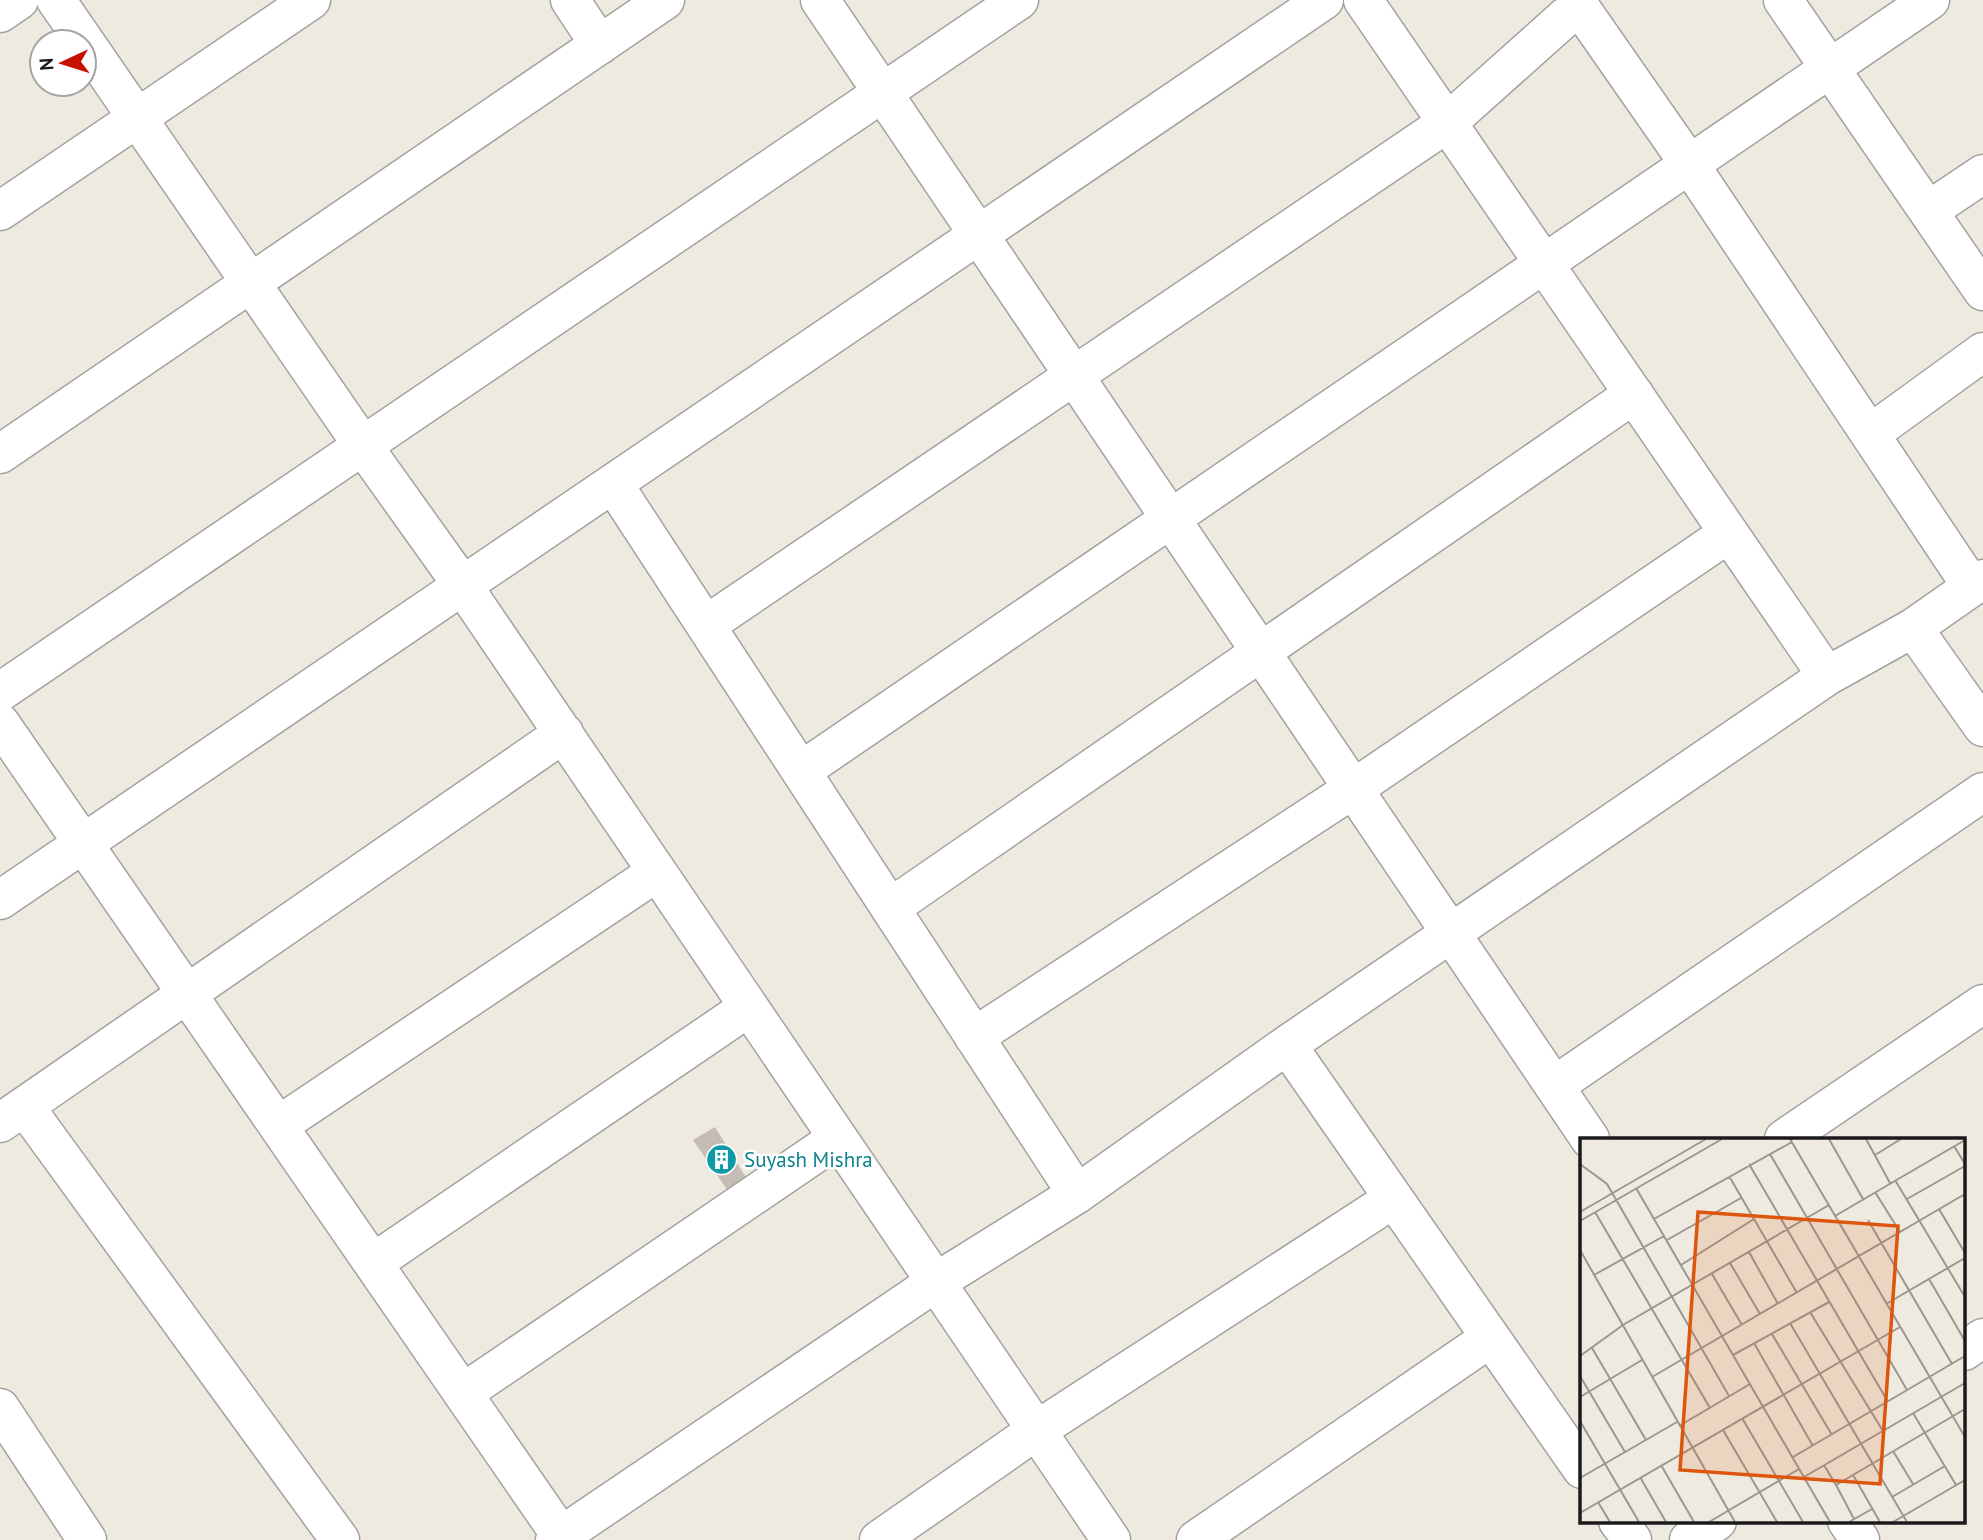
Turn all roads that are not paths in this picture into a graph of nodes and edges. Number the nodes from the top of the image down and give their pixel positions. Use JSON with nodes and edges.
{"nodes":[{"id":1,"x":19,"y":0,"type":"edge"},
{"id":2,"x":56,"y":0,"type":"edge"},
{"id":3,"x":311,"y":0,"type":"edge"},
{"id":4,"x":570,"y":0,"type":"edge"},
{"id":5,"x":665,"y":0,"type":"edge"},
{"id":6,"x":820,"y":0,"type":"edge"},
{"id":7,"x":1018,"y":0,"type":"edge"},
{"id":8,"x":1324,"y":0,"type":"edge"},
{"id":9,"x":1363,"y":0,"type":"edge"},
{"id":10,"x":1783,"y":0,"type":"edge"},
{"id":11,"x":1930,"y":0,"type":"edge"},
{"id":12,"x":1577,"y":3,"type":"edge"},
{"id":13,"x":0,"y":13,"type":"edge"},
{"id":14,"x":600,"y":45,"type":"junction"},
{"id":15,"x":1830,"y":69,"type":"junction"},
{"id":16,"x":883,"y":92,"type":"junction"},
{"id":17,"x":136,"y":116,"type":"junction"},
{"id":18,"x":1447,"y":123,"type":"junction"},
{"id":19,"x":1690,"y":165,"type":"junction"},
{"id":20,"x":1983,"y":174,"type":"edge"},
{"id":21,"x":0,"y":211,"type":"edge"},
{"id":22,"x":1928,"y":211,"type":"junction"},
{"id":23,"x":979,"y":235,"type":"junction"},
{"id":24,"x":1545,"y":265,"type":"junction"},
{"id":25,"x":251,"y":283,"type":"junction"},
{"id":26,"x":1983,"y":291,"type":"edge"},
{"id":27,"x":1983,"y":352,"type":"edge"},
{"id":28,"x":1074,"y":376,"type":"junction"},
{"id":29,"x":1634,"y":394,"type":"junction"},
{"id":30,"x":1870,"y":434,"type":"junction"},
{"id":31,"x":363,"y":446,"type":"junction"},
{"id":32,"x":0,"y":454,"type":"edge"},
{"id":33,"x":614,"y":485,"type":"junction"},
{"id":34,"x":1171,"y":519,"type":"junction"},
{"id":35,"x":1729,"y":533,"type":"junction"},
{"id":36,"x":1977,"y":583,"type":"edge"},
{"id":37,"x":463,"y":586,"type":"junction"},
{"id":38,"x":706,"y":625,"type":"junction"},
{"id":39,"x":1913,"y":628,"type":"junction"},
{"id":40,"x":1261,"y":653,"type":"junction"},
{"id":41,"x":1827,"y":676,"type":"junction"},
{"id":42,"x":0,"y":692,"type":"edge"},
{"id":43,"x":0,"y":723,"type":"edge"},
{"id":44,"x":1983,"y":727,"type":"edge"},
{"id":45,"x":564,"y":733,"type":"junction"},
{"id":46,"x":801,"y":771,"type":"junction"},
{"id":47,"x":1353,"y":789,"type":"junction"},
{"id":48,"x":1983,"y":792,"type":"edge"},
{"id":49,"x":84,"y":843,"type":"junction"},
{"id":50,"x":657,"y":872,"type":"junction"},
{"id":51,"x":0,"y":900,"type":"edge"},
{"id":52,"x":890,"y":908,"type":"junction"},
{"id":53,"x":1450,"y":933,"type":"junction"},
{"id":54,"x":189,"y":995,"type":"junction"},
{"id":55,"x":1983,"y":1004,"type":"edge"},
{"id":56,"x":749,"y":1007,"type":"junction"},
{"id":57,"x":974,"y":1037,"type":"junction"},
{"id":58,"x":1287,"y":1045,"type":"junction"},
{"id":59,"x":1553,"y":1086,"type":"junction"},
{"id":60,"x":12,"y":1115,"type":"edge"},
{"id":61,"x":279,"y":1125,"type":"junction"},
{"id":62,"x":838,"y":1138,"type":"junction"},
{"id":63,"x":1589,"y":1138,"type":"edge"},
{"id":64,"x":1785,"y":1138,"type":"edge"},
{"id":65,"x":1077,"y":1194,"type":"junction"},
{"id":66,"x":1393,"y":1199,"type":"junction"},
{"id":67,"x":373,"y":1263,"type":"junction"},
{"id":68,"x":936,"y":1282,"type":"junction"},
{"id":69,"x":1490,"y":1338,"type":"junction"},
{"id":70,"x":1983,"y":1338,"type":"edge"},
{"id":71,"x":1966,"y":1350,"type":"edge"},
{"id":72,"x":463,"y":1393,"type":"junction"},
{"id":73,"x":0,"y":1408,"type":"edge"},
{"id":74,"x":1037,"y":1430,"type":"junction"},
{"id":75,"x":1580,"y":1466,"type":"edge"},
{"id":76,"x":1619,"y":1522,"type":"edge"},
{"id":77,"x":1716,"y":1522,"type":"edge"},
{"id":78,"x":1848,"y":1522,"type":"edge"},
{"id":79,"x":560,"y":1539,"type":"edge"},
{"id":80,"x":87,"y":1540,"type":"edge"},
{"id":81,"x":340,"y":1540,"type":"edge"},
{"id":82,"x":879,"y":1540,"type":"edge"},
{"id":83,"x":1111,"y":1540,"type":"edge"},
{"id":84,"x":1196,"y":1540,"type":"edge"},
{"id":85,"x":1632,"y":1540,"type":"edge"},
{"id":86,"x":1689,"y":1540,"type":"edge"},
{"id":87,"x":1860,"y":1540,"type":"edge"}],
"edges":[{"from":1,"to":13,"type":"street"},
{"from":2,"to":17,"type":"street"},
{"from":3,"to":17,"type":"street"},
{"from":4,"to":14,"type":"street"},
{"from":5,"to":14,"type":"street"},
{"from":6,"to":16,"type":"street"},
{"from":7,"to":16,"type":"street"},
{"from":8,"to":23,"type":"street"},
{"from":9,"to":18,"type":"street"},
{"from":10,"to":15,"type":"street"},
{"from":11,"to":15,"type":"street"},
{"from":12,"to":18,"type":"street"},
{"from":12,"to":19,"type":"street"},
{"from":14,"to":25,"type":"street"},
{"from":15,"to":19,"type":"street"},
{"from":15,"to":22,"type":"street"},
{"from":16,"to":23,"type":"street"},
{"from":16,"to":31,"type":"street"},
{"from":17,"to":21,"type":"street"},
{"from":17,"to":25,"type":"street"},
{"from":18,"to":24,"type":"street"},
{"from":18,"to":28,"type":"street"},
{"from":19,"to":24,"type":"street"},
{"from":19,"to":30,"type":"street"},
{"from":20,"to":22,"type":"street"},
{"from":22,"to":26,"type":"street"},
{"from":23,"to":28,"type":"street"},
{"from":23,"to":33,"type":"street"},
{"from":24,"to":29,"type":"street"},
{"from":24,"to":34,"type":"street"},
{"from":25,"to":31,"type":"street"},
{"from":25,"to":32,"type":"street"},
{"from":27,"to":30,"type":"street"},
{"from":28,"to":34,"type":"street"},
{"from":28,"to":38,"type":"street"},
{"from":29,"to":35,"type":"street"},
{"from":29,"to":40,"type":"street"},
{"from":30,"to":36,"type":"street"},
{"from":31,"to":37,"type":"street"},
{"from":31,"to":42,"type":"street"},
{"from":33,"to":37,"type":"street"},
{"from":33,"to":38,"type":"street"},
{"from":34,"to":40,"type":"street"},
{"from":34,"to":46,"type":"street"},
{"from":35,"to":41,"type":"street"},
{"from":35,"to":47,"type":"street"},
{"from":36,"to":39,"type":"street"},
{"from":37,"to":45,"type":"street"},
{"from":37,"to":49,"type":"street"},
{"from":38,"to":46,"type":"street"},
{"from":39,"to":41,"type":"street"},
{"from":39,"to":44,"type":"street"},
{"from":40,"to":47,"type":"street"},
{"from":40,"to":52,"type":"street"},
{"from":41,"to":53,"type":"street"},
{"from":43,"to":49,"type":"street"},
{"from":45,"to":50,"type":"street"},
{"from":45,"to":54,"type":"street"},
{"from":46,"to":52,"type":"street"},
{"from":47,"to":53,"type":"street"},
{"from":47,"to":57,"type":"street"},
{"from":48,"to":59,"type":"street"},
{"from":49,"to":51,"type":"street"},
{"from":49,"to":54,"type":"street"},
{"from":50,"to":56,"type":"street"},
{"from":50,"to":61,"type":"street"},
{"from":52,"to":57,"type":"street"},
{"from":53,"to":58,"type":"street"},
{"from":53,"to":59,"type":"street"},
{"from":54,"to":60,"type":"street"},
{"from":54,"to":61,"type":"street"},
{"from":55,"to":64,"type":"street"},
{"from":56,"to":62,"type":"street"},
{"from":56,"to":67,"type":"street"},
{"from":57,"to":65,"type":"street"},
{"from":58,"to":65,"type":"street"},
{"from":58,"to":66,"type":"street"},
{"from":59,"to":63,"type":"street"},
{"from":60,"to":81,"type":"street"},
{"from":61,"to":67,"type":"street"},
{"from":62,"to":68,"type":"street"},
{"from":62,"to":72,"type":"street"},
{"from":65,"to":68,"type":"street"},
{"from":66,"to":69,"type":"street"},
{"from":66,"to":74,"type":"street"},
{"from":67,"to":72,"type":"street"},
{"from":68,"to":74,"type":"street"},
{"from":68,"to":79,"type":"street"},
{"from":69,"to":75,"type":"street"},
{"from":69,"to":84,"type":"street"},
{"from":70,"to":71,"type":"street"},
{"from":72,"to":79,"type":"street"},
{"from":73,"to":80,"type":"street"},
{"from":74,"to":82,"type":"street"},
{"from":74,"to":83,"type":"street"},
{"from":76,"to":85,"type":"street"},
{"from":77,"to":86,"type":"street"},
{"from":78,"to":87,"type":"street"}]}
